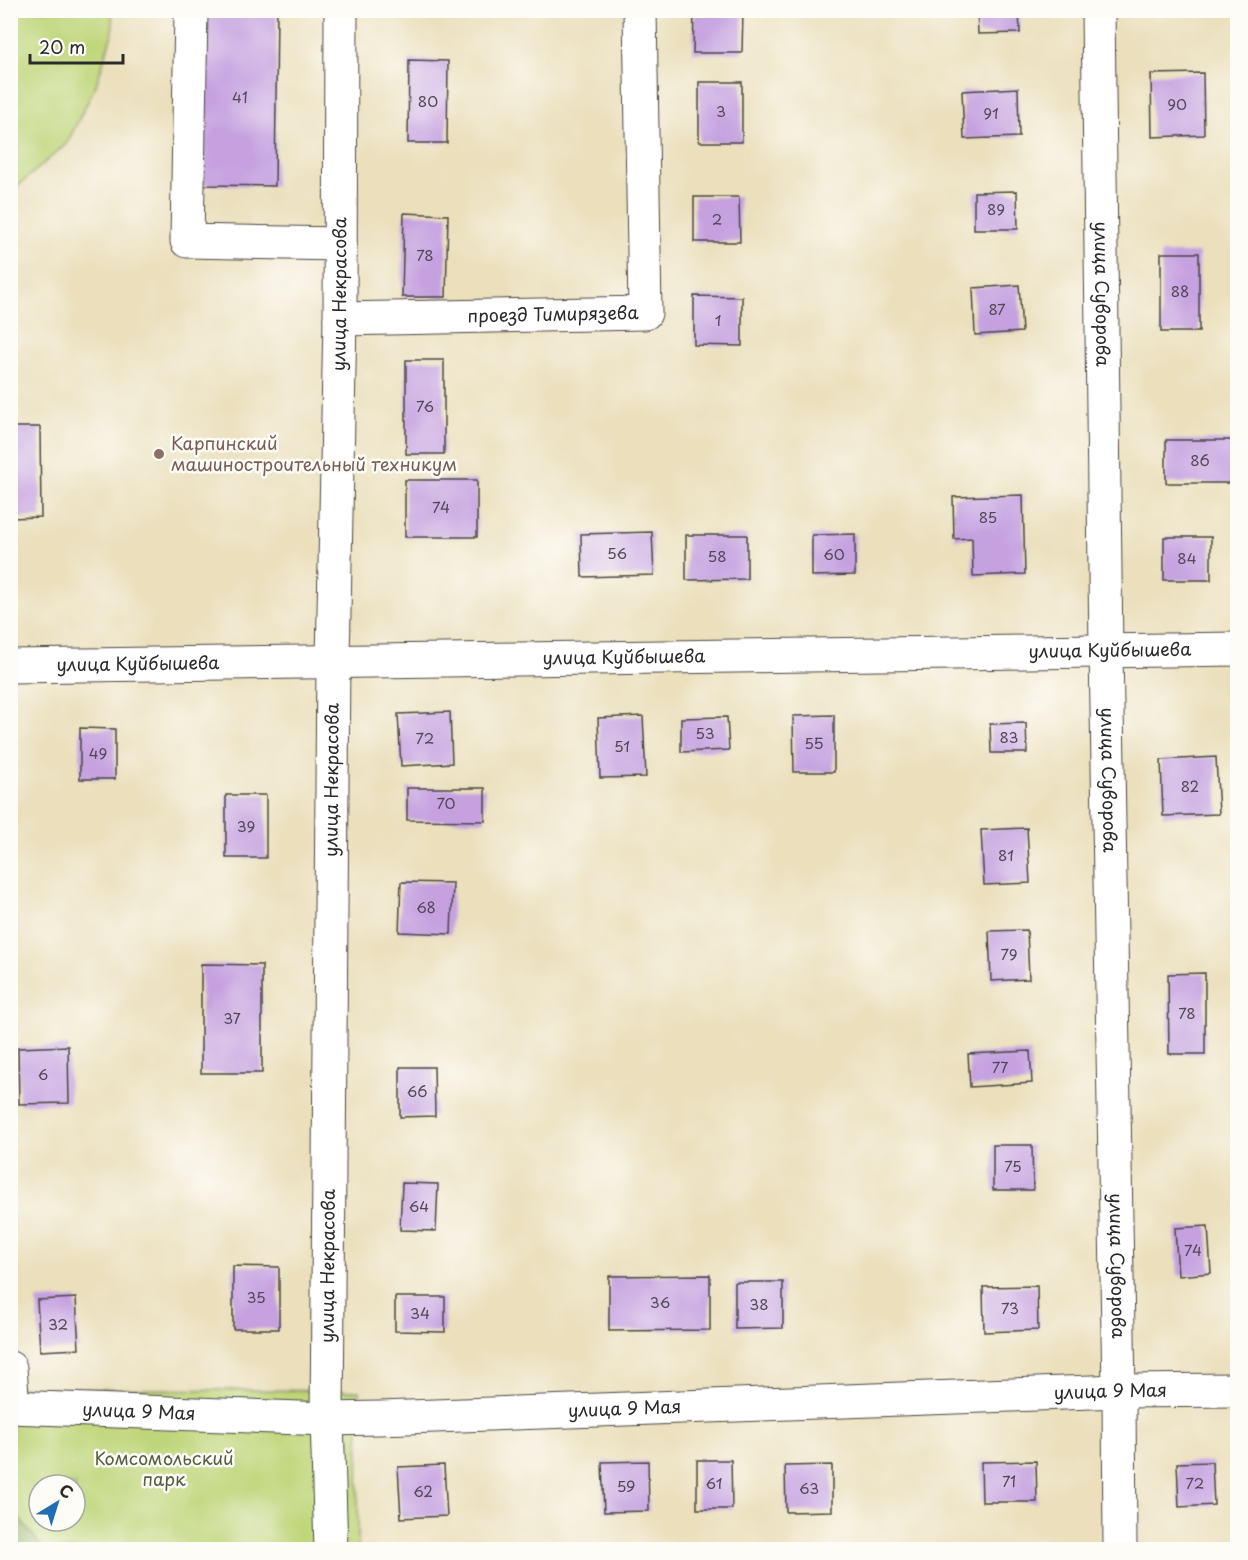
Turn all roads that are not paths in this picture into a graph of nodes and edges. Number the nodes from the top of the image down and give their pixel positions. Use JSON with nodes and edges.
{"nodes":[{"id":1,"x":191,"y":10,"type":"edge"},
{"id":2,"x":341,"y":10,"type":"edge"},
{"id":3,"x":640,"y":10,"type":"edge"},
{"id":4,"x":1098,"y":10,"type":"edge"},
{"id":5,"x":340,"y":244,"type":"junction"},
{"id":6,"x":340,"y":319,"type":"junction"},
{"id":7,"x":1238,"y":649,"type":"edge"},
{"id":8,"x":1106,"y":651,"type":"junction"},
{"id":9,"x":333,"y":661,"type":"junction"},
{"id":10,"x":10,"y":666,"type":"edge"},
{"id":11,"x":10,"y":1368,"type":"edge"},
{"id":12,"x":1238,"y":1390,"type":"edge"},
{"id":13,"x":1119,"y":1391,"type":"junction"},
{"id":14,"x":12,"y":1407,"type":"edge"},
{"id":15,"x":327,"y":1419,"type":"junction"},
{"id":16,"x":331,"y":1550,"type":"edge"},
{"id":17,"x":1120,"y":1550,"type":"edge"}],
"edges":[{"from":1,"to":5,"type":"street"},
{"from":2,"to":5,"type":"street","name":"улица Некрасова"},
{"from":3,"to":6,"type":"street","name":"проезд Тимирязева"},
{"from":4,"to":8,"type":"street","name":"улица Суворова"},
{"from":5,"to":6,"type":"street","name":"улица Некрасова"},
{"from":6,"to":9,"type":"street","name":"улица Некрасова"},
{"from":7,"to":8,"type":"street","name":"улица Куйбышева"},
{"from":8,"to":9,"type":"street","name":"улица Куйбышева"},
{"from":8,"to":13,"type":"street","name":"улица Суворова"},
{"from":9,"to":10,"type":"street","name":"улица Куйбышева"},
{"from":9,"to":15,"type":"street","name":"улица Некрасова"},
{"from":11,"to":14,"type":"street"},
{"from":12,"to":13,"type":"street","name":"улица 9 Мая"},
{"from":13,"to":15,"type":"street","name":"улица 9 Мая"},
{"from":13,"to":17,"type":"street","name":"улица Суворова"},
{"from":14,"to":15,"type":"street","name":"улица 9 Мая"},
{"from":15,"to":16,"type":"street","name":"улица Некрасова"}]}
